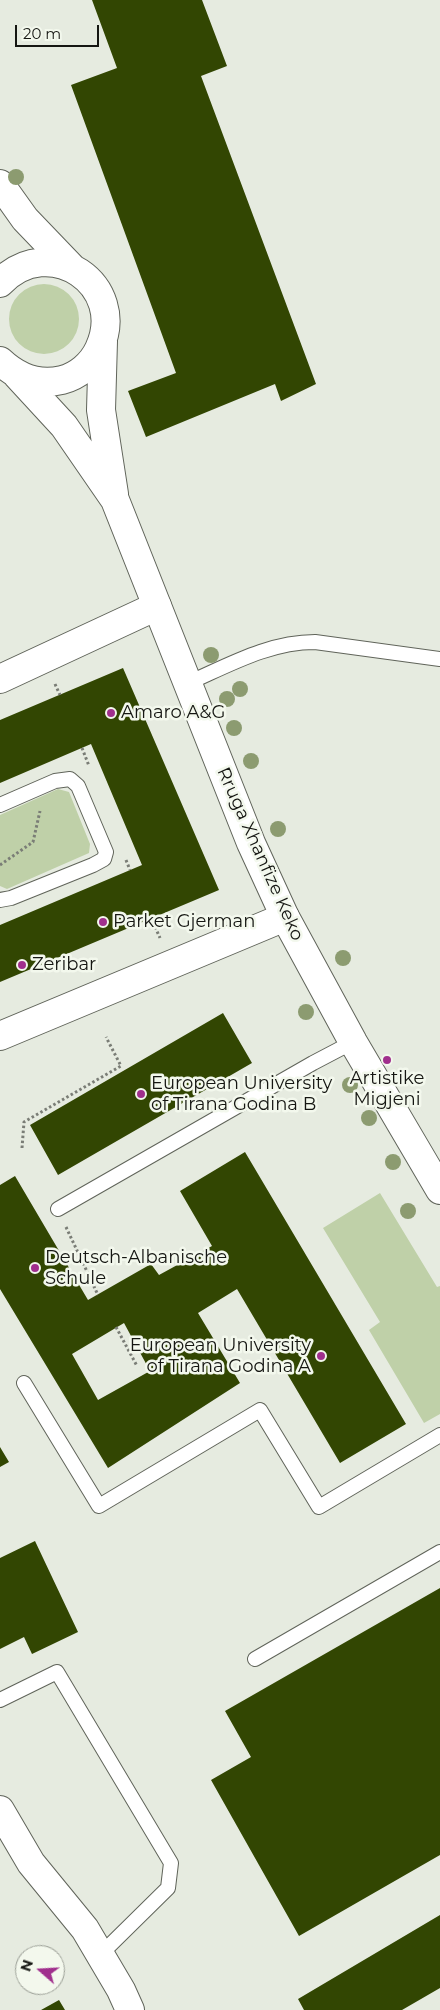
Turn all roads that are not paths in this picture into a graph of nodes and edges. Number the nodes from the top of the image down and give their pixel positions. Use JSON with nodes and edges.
{"nodes":[{"id":1,"x":0,"y":184,"type":"edge"},
{"id":2,"x":72,"y":268,"type":"junction"},
{"id":3,"x":0,"y":283,"type":"edge"},
{"id":4,"x":103,"y":340,"type":"junction"},
{"id":5,"x":7,"y":369,"type":"edge"},
{"id":6,"x":115,"y":500,"type":"junction"},
{"id":7,"x":157,"y":606,"type":"junction"},
{"id":8,"x":440,"y":660,"type":"edge"},
{"id":9,"x":0,"y":679,"type":"edge"},
{"id":10,"x":188,"y":683,"type":"junction"},
{"id":11,"x":0,"y":805,"type":"edge"},
{"id":12,"x":0,"y":900,"type":"edge"},
{"id":13,"x":285,"y":917,"type":"junction"},
{"id":14,"x":0,"y":1036,"type":"edge"},
{"id":15,"x":353,"y":1042,"type":"junction"},
{"id":16,"x":440,"y":1190,"type":"edge"},
{"id":17,"x":58,"y":1209,"type":"road end"},
{"id":18,"x":24,"y":1383,"type":"dead end"},
{"id":19,"x":440,"y":1435,"type":"edge"},
{"id":20,"x":440,"y":1552,"type":"edge"},
{"id":21,"x":255,"y":1659,"type":"dead end"},
{"id":22,"x":0,"y":1700,"type":"edge"},
{"id":23,"x":0,"y":1810,"type":"edge"},
{"id":24,"x":100,"y":1955,"type":"junction"},
{"id":25,"x":130,"y":2010,"type":"edge"}],
"edges":[{"from":1,"to":2,"type":"main road"},
{"from":2,"to":3,"type":"main road"},
{"from":2,"to":4,"type":"main road","name":"Rruga Xhanfize Keko"},
{"from":4,"to":5,"type":"main road"},
{"from":4,"to":6,"type":"main road","name":"Rruga Xhanfize Keko"},
{"from":5,"to":6,"type":"main road","name":"Rruga Xhanfize Keko"},
{"from":6,"to":7,"type":"main road","name":"Rruga Xhanfize Keko"},
{"from":7,"to":9,"type":"main road"},
{"from":7,"to":10,"type":"main road","name":"Rruga Xhanfize Keko"},
{"from":8,"to":10,"type":"lane"},
{"from":10,"to":13,"type":"main road","name":"Rruga Xhanfize Keko"},
{"from":11,"to":12,"type":"lane"},
{"from":13,"to":14,"type":"main road"},
{"from":13,"to":15,"type":"main road","name":"Rruga Xhanfize Keko"},
{"from":15,"to":16,"type":"main road","name":"Rruga Xhanfize Keko"},
{"from":15,"to":17,"type":"lane"},
{"from":18,"to":19,"type":"lane"},
{"from":20,"to":21,"type":"lane"},
{"from":22,"to":24,"type":"lane"},
{"from":23,"to":24,"type":"main road"},
{"from":24,"to":25,"type":"main road"}]}
